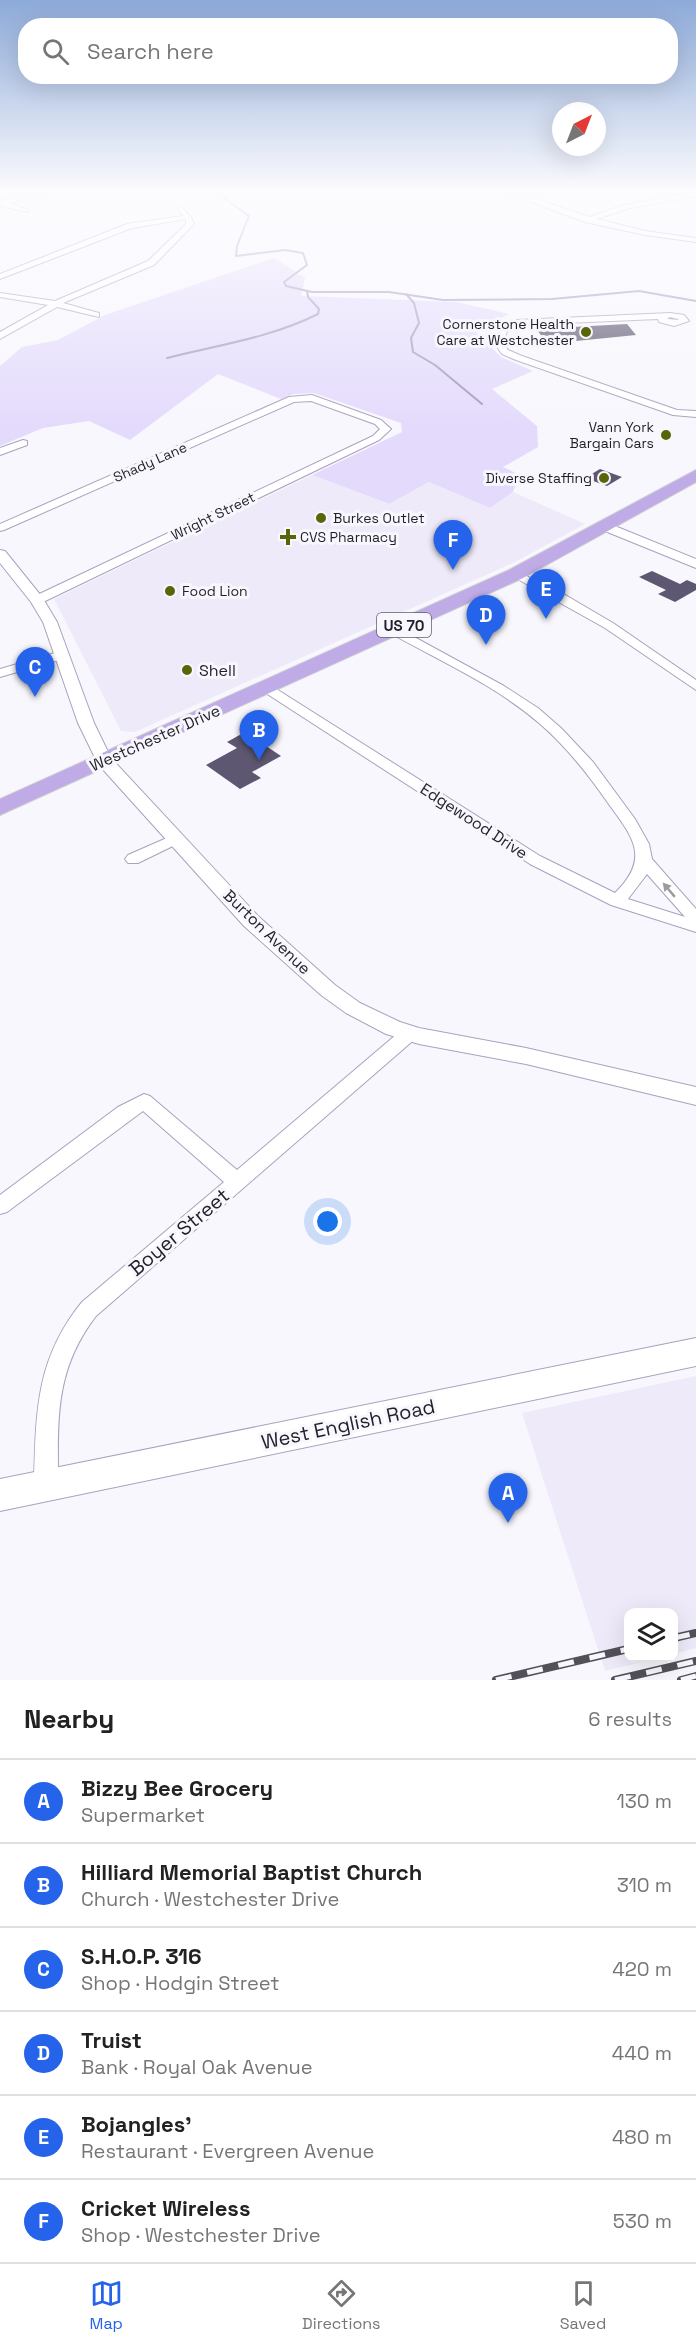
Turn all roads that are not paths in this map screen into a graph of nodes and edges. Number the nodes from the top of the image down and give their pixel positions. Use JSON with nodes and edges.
{"nodes":[{"id":1,"x":22,"y":268,"type":"edge"},
{"id":2,"x":138,"y":268,"type":"edge"},
{"id":3,"x":0,"y":277,"type":"edge"},
{"id":4,"x":0,"y":295,"type":"edge"},
{"id":5,"x":57,"y":304,"type":"junction"},
{"id":6,"x":96,"y":315,"type":"dead end"},
{"id":7,"x":696,"y":325,"type":"edge"},
{"id":8,"x":0,"y":336,"type":"edge"},
{"id":9,"x":300,"y":398,"type":"joint"},
{"id":10,"x":696,"y":414,"type":"edge"},
{"id":11,"x":23,"y":443,"type":"dead end"},
{"id":12,"x":0,"y":452,"type":"edge"},
{"id":13,"x":692,"y":480,"type":"edge"},
{"id":14,"x":605,"y":526,"type":"junction"},
{"id":15,"x":0,"y":528,"type":"edge"},
{"id":16,"x":0,"y":554,"type":"edge"},
{"id":17,"x":696,"y":564,"type":"edge"},
{"id":18,"x":516,"y":574,"type":"junction"},
{"id":19,"x":37,"y":600,"type":"junction"},
{"id":20,"x":394,"y":630,"type":"junction"},
{"id":21,"x":62,"y":655,"type":"junction"},
{"id":22,"x":0,"y":673,"type":"edge"},
{"id":23,"x":696,"y":686,"type":"edge"},
{"id":24,"x":265,"y":688,"type":"junction"},
{"id":25,"x":104,"y":760,"type":"junction"},
{"id":26,"x":0,"y":808,"type":"edge"},
{"id":27,"x":176,"y":839,"type":"junction"},
{"id":28,"x":133,"y":859,"type":"dead end"},
{"id":29,"x":644,"y":860,"type":"junction"},
{"id":30,"x":617,"y":901,"type":"junction"},
{"id":31,"x":696,"y":919,"type":"edge"},
{"id":32,"x":696,"y":926,"type":"edge"},
{"id":33,"x":410,"y":1033,"type":"junction"},
{"id":34,"x":696,"y":1096,"type":"edge"},
{"id":35,"x":235,"y":1185,"type":"junction"},
{"id":36,"x":0,"y":1206,"type":"edge"},
{"id":37,"x":696,"y":1352,"type":"edge"},
{"id":38,"x":46,"y":1485,"type":"junction"},
{"id":39,"x":0,"y":1495,"type":"edge"}],
"edges":[{"from":1,"to":3,"type":"street"},
{"from":2,"to":5,"type":"street"},
{"from":4,"to":5,"type":"street"},
{"from":5,"to":6,"type":"street"},
{"from":5,"to":8,"type":"street"},
{"from":7,"to":10,"type":"street"},
{"from":9,"to":15,"type":"street","name":"Shady Lane"},
{"from":9,"to":19,"type":"street","name":"Wright Street"},
{"from":11,"to":12,"type":"street"},
{"from":13,"to":14,"type":"main road","name":"Westchester Drive","number":"US 70"},
{"from":14,"to":17,"type":"street"},
{"from":14,"to":18,"type":"main road","name":"Westchester Drive","number":"US 70"},
{"from":16,"to":19,"type":"street","name":"Burton Avenue"},
{"from":18,"to":20,"type":"main road","name":"Westchester Drive","number":"US 70"},
{"from":18,"to":23,"type":"street"},
{"from":19,"to":21,"type":"street","name":"Burton Avenue"},
{"from":20,"to":24,"type":"main road","name":"Westchester Drive","number":"US 70"},
{"from":20,"to":29,"type":"street"},
{"from":21,"to":22,"type":"street"},
{"from":21,"to":25,"type":"street","name":"Burton Avenue"},
{"from":24,"to":25,"type":"main road","name":"Westchester Drive","number":"US 70"},
{"from":24,"to":30,"type":"street","name":"Edgewood Drive"},
{"from":25,"to":26,"type":"main road","name":"Westchester Drive","number":"US 70"},
{"from":25,"to":27,"type":"street","name":"Burton Avenue"},
{"from":27,"to":28,"type":"street"},
{"from":27,"to":33,"type":"street","name":"Burton Avenue"},
{"from":29,"to":30,"type":"street"},
{"from":31,"to":29,"type":"street","one_way":true},
{"from":30,"to":32,"type":"street","name":"Edgewood Drive"},
{"from":33,"to":34,"type":"street","name":"Burton Avenue"},
{"from":33,"to":35,"type":"street","name":"Boyer Street"},
{"from":35,"to":36,"type":"street"},
{"from":35,"to":38,"type":"street","name":"Boyer Street"},
{"from":37,"to":38,"type":"main road","name":"West English Road"},
{"from":38,"to":39,"type":"main road","name":"West English Road"}]}
